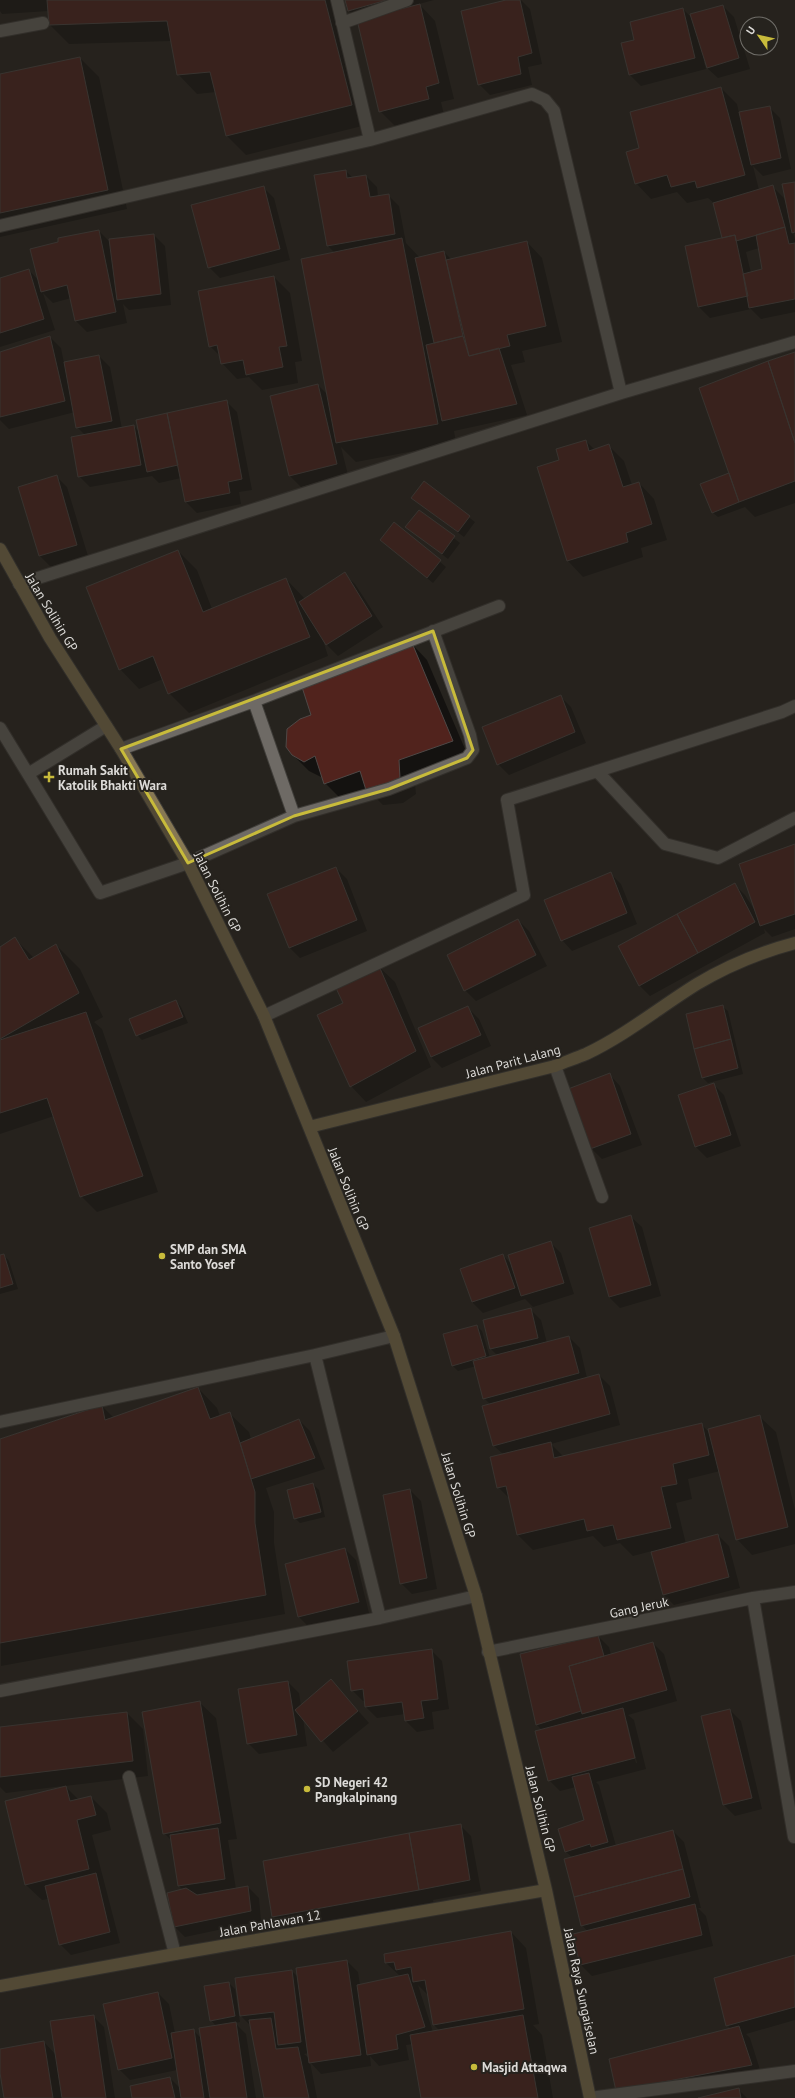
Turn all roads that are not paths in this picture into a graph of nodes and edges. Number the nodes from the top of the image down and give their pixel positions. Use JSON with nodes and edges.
{"nodes":[{"id":1,"x":337,"y":0,"type":"edge"},
{"id":2,"x":408,"y":0,"type":"edge"},
{"id":3,"x":43,"y":23,"type":"dead end"},
{"id":4,"x":342,"y":23,"type":"junction"},
{"id":5,"x":0,"y":31,"type":"edge"},
{"id":6,"x":370,"y":140,"type":"junction"},
{"id":7,"x":0,"y":226,"type":"edge"},
{"id":8,"x":795,"y":342,"type":"edge"},
{"id":9,"x":621,"y":393,"type":"junction"},
{"id":10,"x":1,"y":555,"type":"edge"},
{"id":11,"x":19,"y":584,"type":"junction"},
{"id":12,"x":499,"y":606,"type":"dead end"},
{"id":13,"x":433,"y":631,"type":"junction"},
{"id":14,"x":254,"y":701,"type":"junction"},
{"id":15,"x":795,"y":706,"type":"edge"},
{"id":16,"x":106,"y":726,"type":"junction"},
{"id":17,"x":0,"y":728,"type":"edge"},
{"id":18,"x":121,"y":749,"type":"junction"},
{"id":19,"x":597,"y":771,"type":"junction"},
{"id":20,"x":28,"y":774,"type":"junction"},
{"id":21,"x":294,"y":816,"type":"junction"},
{"id":22,"x":795,"y":818,"type":"edge"},
{"id":23,"x":188,"y":862,"type":"junction"},
{"id":24,"x":795,"y":943,"type":"edge"},
{"id":25,"x":264,"y":1016,"type":"junction"},
{"id":26,"x":555,"y":1066,"type":"junction"},
{"id":27,"x":309,"y":1127,"type":"junction"},
{"id":28,"x":602,"y":1196,"type":"dead end"},
{"id":29,"x":394,"y":1336,"type":"junction"},
{"id":30,"x":315,"y":1355,"type":"junction"},
{"id":31,"x":0,"y":1422,"type":"edge"},
{"id":32,"x":795,"y":1592,"type":"edge"},
{"id":33,"x":476,"y":1596,"type":"junction"},
{"id":34,"x":753,"y":1598,"type":"junction"},
{"id":35,"x":380,"y":1618,"type":"junction"},
{"id":36,"x":488,"y":1652,"type":"junction"},
{"id":37,"x":0,"y":1691,"type":"edge"},
{"id":38,"x":129,"y":1777,"type":"dead end"},
{"id":39,"x":794,"y":1837,"type":"edge"},
{"id":40,"x":546,"y":1890,"type":"junction"},
{"id":41,"x":175,"y":1954,"type":"junction"},
{"id":42,"x":0,"y":1986,"type":"edge"},
{"id":43,"x":795,"y":2071,"type":"edge"},
{"id":44,"x":590,"y":2098,"type":"edge"}],
"edges":[{"from":1,"to":4,"type":"street"},
{"from":2,"to":4,"type":"street"},
{"from":3,"to":5,"type":"street"},
{"from":4,"to":6,"type":"street"},
{"from":6,"to":7,"type":"street"},
{"from":6,"to":9,"type":"street"},
{"from":8,"to":9,"type":"street"},
{"from":9,"to":11,"type":"street"},
{"from":10,"to":11,"type":"main road","name":"Jalan Solihin GP"},
{"from":11,"to":16,"type":"main road","name":"Jalan Solihin GP"},
{"from":12,"to":13,"type":"street"},
{"from":13,"to":14,"type":"street"},
{"from":13,"to":21,"type":"street"},
{"from":14,"to":18,"type":"street"},
{"from":14,"to":21,"type":"street"},
{"from":15,"to":19,"type":"street"},
{"from":16,"to":18,"type":"main road","name":"Jalan Solihin GP"},
{"from":16,"to":20,"type":"street"},
{"from":17,"to":20,"type":"street"},
{"from":18,"to":23,"type":"main road","name":"Jalan Solihin GP"},
{"from":19,"to":22,"type":"street"},
{"from":19,"to":25,"type":"street"},
{"from":20,"to":23,"type":"street"},
{"from":21,"to":23,"type":"street"},
{"from":23,"to":25,"type":"main road","name":"Jalan Solihin GP"},
{"from":24,"to":26,"type":"main road","name":"Jalan Parit Lalang"},
{"from":25,"to":27,"type":"main road","name":"Jalan Solihin GP"},
{"from":26,"to":27,"type":"main road","name":"Jalan Parit Lalang"},
{"from":26,"to":28,"type":"street"},
{"from":27,"to":29,"type":"main road","name":"Jalan Solihin GP"},
{"from":29,"to":30,"type":"street"},
{"from":29,"to":33,"type":"main road","name":"Jalan Solihin GP"},
{"from":30,"to":31,"type":"street"},
{"from":30,"to":35,"type":"street"},
{"from":32,"to":34,"type":"street","name":"Gang Jeruk"},
{"from":33,"to":35,"type":"street"},
{"from":33,"to":36,"type":"main road","name":"Jalan Solihin GP"},
{"from":34,"to":36,"type":"street","name":"Gang Jeruk"},
{"from":34,"to":39,"type":"street"},
{"from":35,"to":37,"type":"street"},
{"from":36,"to":40,"type":"main road","name":"Jalan Solihin GP"},
{"from":38,"to":41,"type":"street"},
{"from":40,"to":41,"type":"main road","name":"Jalan Pahlawan 12"},
{"from":40,"to":44,"type":"main road","name":"Jalan Raya Sungaiselan"},
{"from":41,"to":42,"type":"main road","name":"Jalan Pahlawan 12"},
{"from":43,"to":44,"type":"street"}]}
